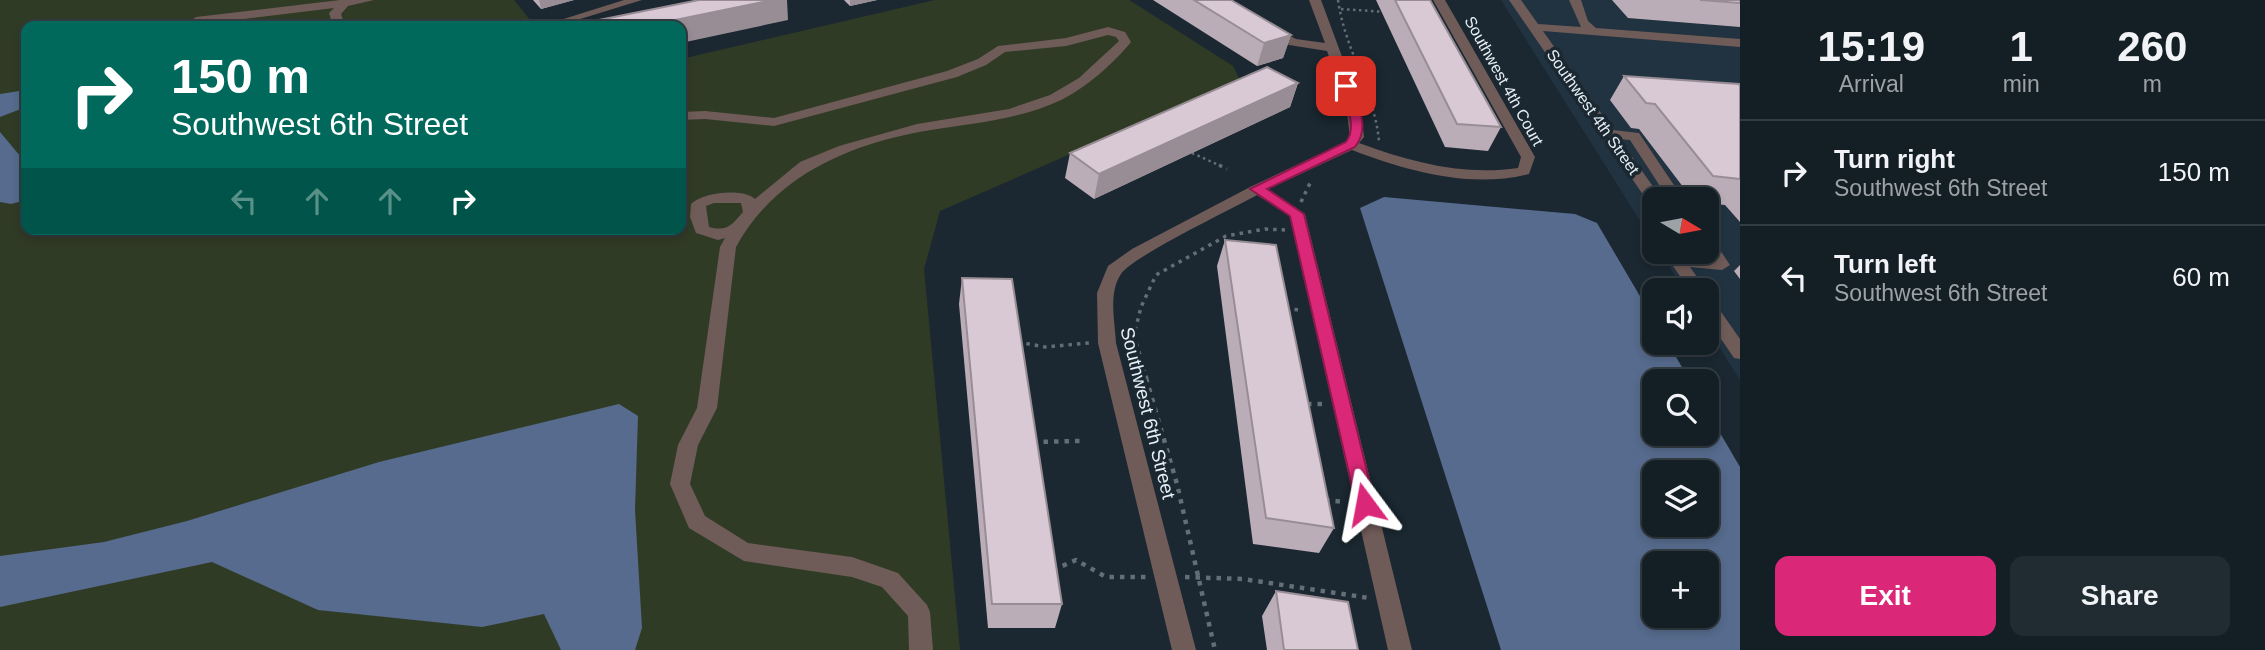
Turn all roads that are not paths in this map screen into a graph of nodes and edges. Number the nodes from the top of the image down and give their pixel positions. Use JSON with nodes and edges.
{"nodes":[{"id":1,"x":368,"y":0,"type":"edge"},
{"id":2,"x":636,"y":0,"type":"edge"},
{"id":3,"x":1439,"y":0,"type":"edge"},
{"id":4,"x":1515,"y":0,"type":"edge"},
{"id":5,"x":1575,"y":0,"type":"edge"},
{"id":6,"x":1317,"y":4,"type":"edge"},
{"id":7,"x":343,"y":5,"type":"junction"},
{"id":8,"x":1255,"y":20,"type":"edge"},
{"id":9,"x":196,"y":21,"type":"dead end"},
{"id":10,"x":338,"y":21,"type":"edge"},
{"id":11,"x":563,"y":21,"type":"edge"},
{"id":12,"x":1534,"y":27,"type":"junction"},
{"id":13,"x":1591,"y":30,"type":"junction"},
{"id":14,"x":1740,"y":43,"type":"edge"},
{"id":15,"x":1332,"y":48,"type":"junction"},
{"id":16,"x":686,"y":115,"type":"edge"},
{"id":17,"x":1606,"y":134,"type":"junction"},
{"id":18,"x":1351,"y":145,"type":"junction"},
{"id":19,"x":1645,"y":187,"type":"edge"},
{"id":20,"x":1668,"y":187,"type":"edge"},
{"id":21,"x":1256,"y":189,"type":"junction"},
{"id":22,"x":751,"y":213,"type":"junction"},
{"id":23,"x":735,"y":231,"type":"junction"},
{"id":24,"x":1719,"y":322,"type":"edge"},
{"id":25,"x":1740,"y":353,"type":"edge"},
{"id":26,"x":921,"y":650,"type":"edge"},
{"id":27,"x":1184,"y":650,"type":"edge"},
{"id":28,"x":1400,"y":650,"type":"edge"}],
"edges":[{"from":1,"to":7,"type":"street"},
{"from":2,"to":11,"type":"street"},
{"from":3,"to":18,"type":"street","name":"Southwest 4th Court"},
{"from":4,"to":12,"type":"street","name":"Southwest 4th Street"},
{"from":5,"to":13,"type":"street"},
{"from":6,"to":15,"type":"street"},
{"from":7,"to":9,"type":"street"},
{"from":7,"to":10,"type":"street"},
{"from":8,"to":15,"type":"street"},
{"from":12,"to":13,"type":"street"},
{"from":12,"to":17,"type":"street","name":"Southwest 4th Street"},
{"from":13,"to":14,"type":"street"},
{"from":15,"to":18,"type":"street"},
{"from":16,"to":22,"type":"street"},
{"from":17,"to":19,"type":"street","name":"Southwest 4th Street"},
{"from":17,"to":20,"type":"street"},
{"from":18,"to":21,"type":"street","name":"Southwest 6th Street"},
{"from":21,"to":27,"type":"street","name":"Southwest 6th Street"},
{"from":21,"to":28,"type":"street"},
{"from":22,"to":23,"type":"street"},
{"from":22,"to":23,"type":"street"},
{"from":23,"to":26,"type":"street"},
{"from":24,"to":25,"type":"street"}]}
